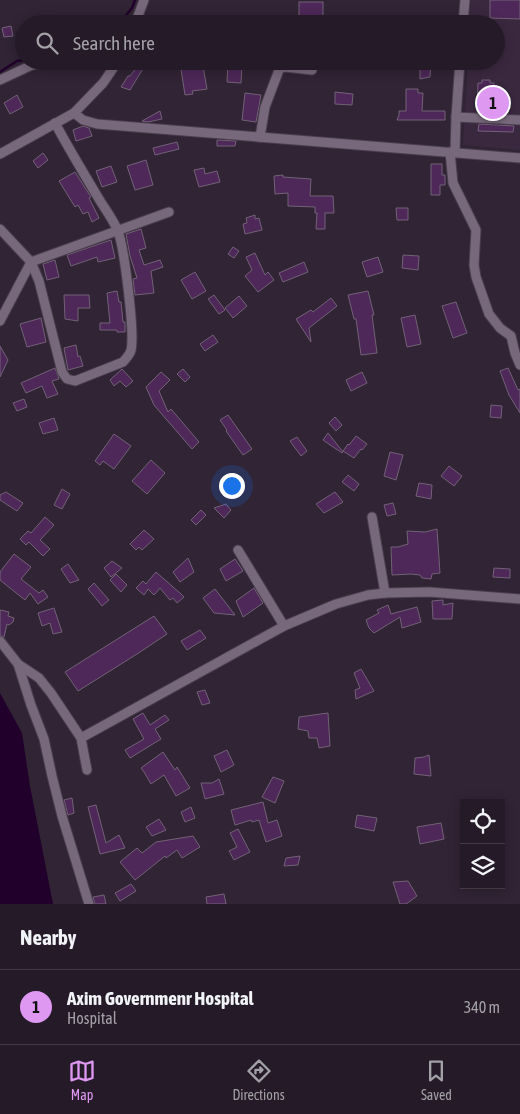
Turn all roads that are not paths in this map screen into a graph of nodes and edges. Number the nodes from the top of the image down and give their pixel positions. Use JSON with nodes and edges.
{"nodes":[{"id":1,"x":144,"y":0,"type":"edge"},
{"id":2,"x":465,"y":0,"type":"edge"},
{"id":3,"x":138,"y":15,"type":"edge"},
{"id":4,"x":464,"y":15,"type":"edge"},
{"id":5,"x":21,"y":70,"type":"edge"},
{"id":6,"x":112,"y":70,"type":"edge"},
{"id":7,"x":279,"y":70,"type":"edge"},
{"id":8,"x":459,"y":70,"type":"edge"},
{"id":9,"x":0,"y":80,"type":"edge"},
{"id":10,"x":74,"y":113,"type":"junction"},
{"id":11,"x":456,"y":117,"type":"junction"},
{"id":12,"x":520,"y":120,"type":"edge"},
{"id":13,"x":55,"y":123,"type":"junction"},
{"id":14,"x":260,"y":137,"type":"junction"},
{"id":15,"x":453,"y":153,"type":"junction"},
{"id":16,"x":0,"y":154,"type":"edge"},
{"id":17,"x":520,"y":158,"type":"edge"},
{"id":18,"x":169,"y":212,"type":"dead end"},
{"id":19,"x":0,"y":228,"type":"edge"},
{"id":20,"x":118,"y":230,"type":"junction"},
{"id":21,"x":31,"y":262,"type":"junction"},
{"id":22,"x":0,"y":321,"type":"edge"},
{"id":23,"x":516,"y":336,"type":"edge"},
{"id":24,"x":520,"y":365,"type":"edge"},
{"id":25,"x":372,"y":516,"type":"dead end"},
{"id":26,"x":238,"y":550,"type":"dead end"},
{"id":27,"x":385,"y":593,"type":"junction"},
{"id":28,"x":520,"y":599,"type":"edge"},
{"id":29,"x":284,"y":626,"type":"junction"},
{"id":30,"x":0,"y":641,"type":"edge"},
{"id":31,"x":18,"y":664,"type":"junction"},
{"id":32,"x":81,"y":738,"type":"junction"},
{"id":33,"x":87,"y":770,"type":"dead end"},
{"id":34,"x":89,"y":904,"type":"edge"}],
"edges":[{"from":1,"to":3,"type":"street"},
{"from":2,"to":4,"type":"street"},
{"from":5,"to":9,"type":"street"},
{"from":6,"to":10,"type":"street"},
{"from":7,"to":14,"type":"street"},
{"from":8,"to":11,"type":"street"},
{"from":10,"to":13,"type":"street"},
{"from":10,"to":14,"type":"street"},
{"from":11,"to":12,"type":"street"},
{"from":11,"to":15,"type":"street"},
{"from":13,"to":16,"type":"street"},
{"from":13,"to":20,"type":"street"},
{"from":14,"to":15,"type":"street"},
{"from":15,"to":17,"type":"street"},
{"from":15,"to":23,"type":"street"},
{"from":18,"to":20,"type":"street"},
{"from":19,"to":21,"type":"street"},
{"from":20,"to":21,"type":"street"},
{"from":20,"to":21,"type":"street"},
{"from":21,"to":22,"type":"street"},
{"from":23,"to":24,"type":"street"},
{"from":25,"to":27,"type":"street"},
{"from":26,"to":29,"type":"street"},
{"from":27,"to":28,"type":"street"},
{"from":27,"to":29,"type":"street"},
{"from":29,"to":32,"type":"street"},
{"from":30,"to":31,"type":"street"},
{"from":31,"to":32,"type":"street"},
{"from":31,"to":34,"type":"street"},
{"from":32,"to":33,"type":"street"}]}
